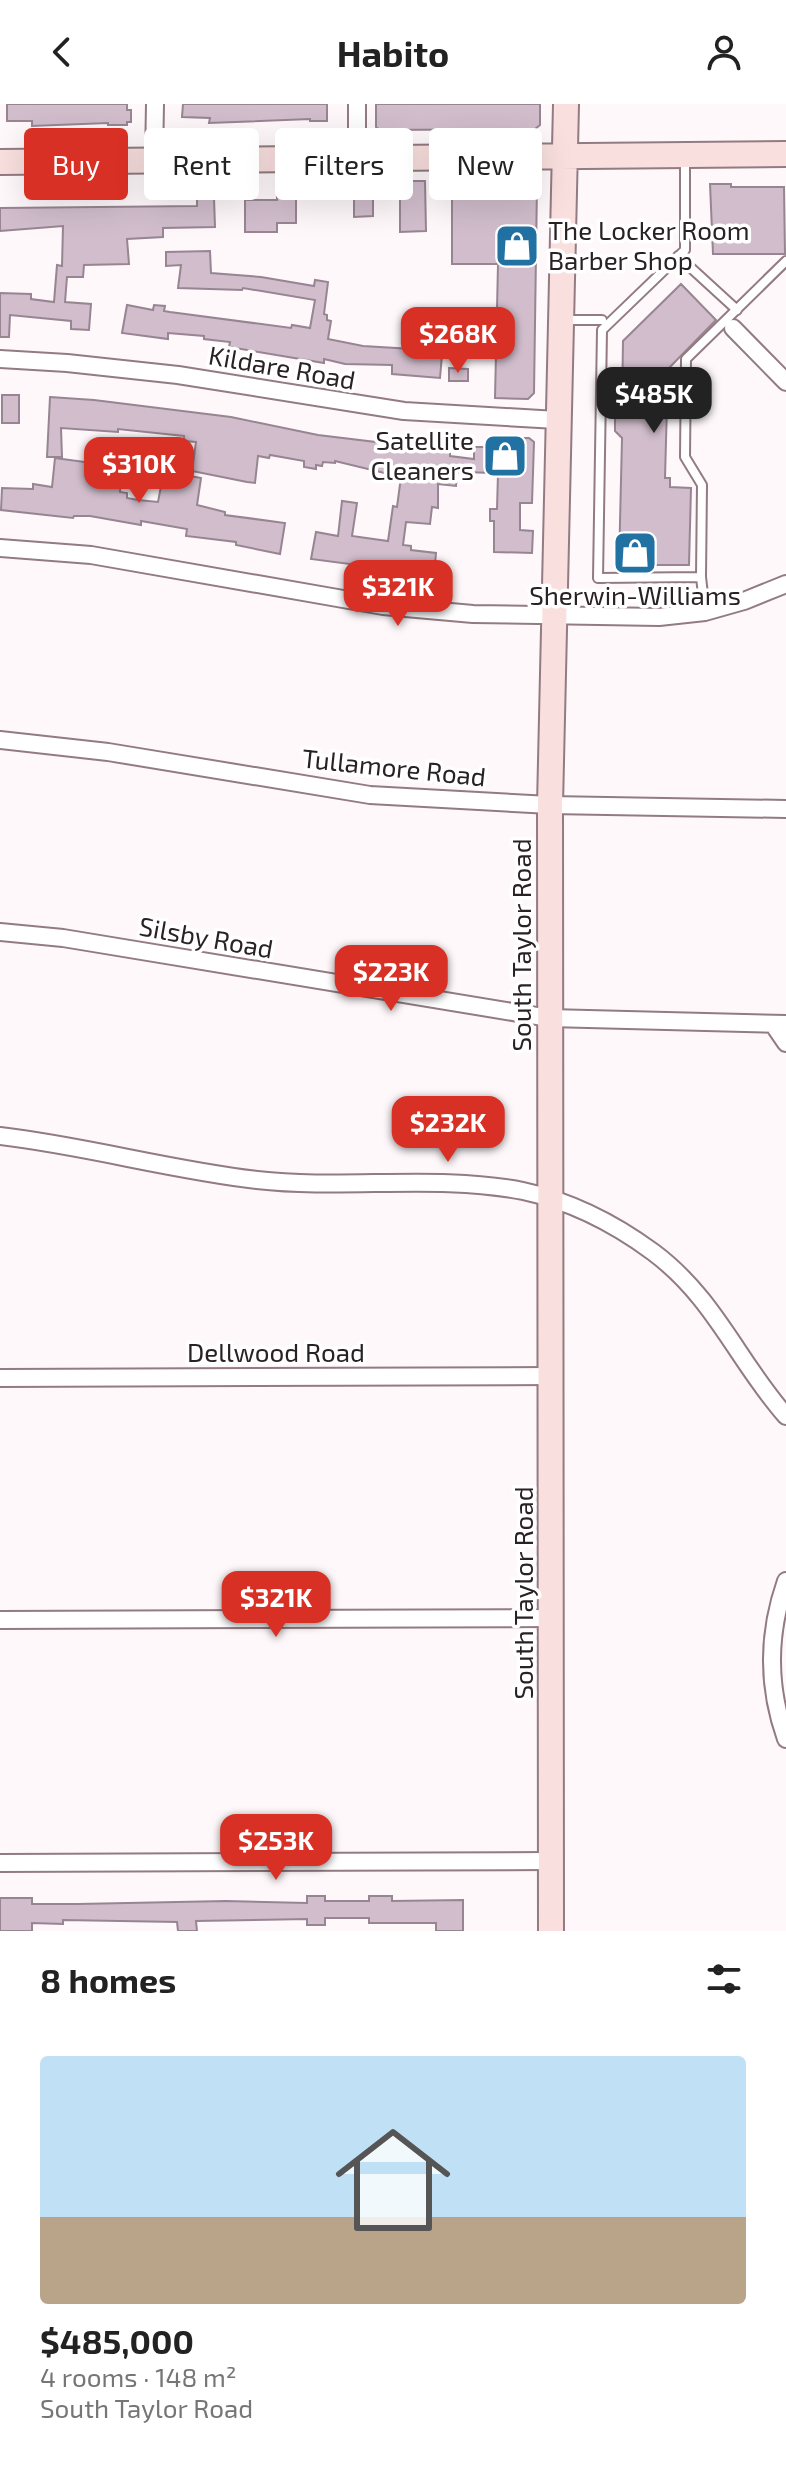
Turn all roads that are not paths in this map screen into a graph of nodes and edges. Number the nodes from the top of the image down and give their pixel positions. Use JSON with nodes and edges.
{"nodes":[{"id":1,"x":155,"y":104,"type":"edge"},
{"id":2,"x":357,"y":104,"type":"edge"},
{"id":3,"x":566,"y":104,"type":"edge"},
{"id":4,"x":155,"y":128,"type":"edge"},
{"id":5,"x":357,"y":128,"type":"edge"},
{"id":6,"x":786,"y":154,"type":"edge"},
{"id":7,"x":685,"y":155,"type":"junction"},
{"id":8,"x":565,"y":156,"type":"junction"},
{"id":9,"x":413,"y":157,"type":"edge"},
{"id":10,"x":144,"y":160,"type":"edge"},
{"id":11,"x":0,"y":162,"type":"edge"},
{"id":12,"x":678,"y":256,"type":"junction"},
{"id":13,"x":786,"y":261,"type":"edge"},
{"id":14,"x":737,"y":310,"type":"junction"},
{"id":15,"x":560,"y":320,"type":"junction"},
{"id":16,"x":602,"y":320,"type":"dead end"},
{"id":17,"x":733,"y":328,"type":"dead end"},
{"id":18,"x":0,"y":359,"type":"edge"},
{"id":19,"x":786,"y":382,"type":"edge"},
{"id":20,"x":557,"y":420,"type":"junction"},
{"id":21,"x":0,"y":548,"type":"edge"},
{"id":22,"x":701,"y":577,"type":"junction"},
{"id":23,"x":786,"y":584,"type":"edge"},
{"id":24,"x":705,"y":612,"type":"junction"},
{"id":25,"x":553,"y":616,"type":"junction"},
{"id":26,"x":0,"y":740,"type":"edge"},
{"id":27,"x":550,"y":805,"type":"junction"},
{"id":28,"x":786,"y":809,"type":"edge"},
{"id":29,"x":0,"y":932,"type":"edge"},
{"id":30,"x":549,"y":1018,"type":"junction"},
{"id":31,"x":780,"y":1024,"type":"edge"},
{"id":32,"x":786,"y":1043,"type":"edge"},
{"id":33,"x":0,"y":1136,"type":"edge"},
{"id":34,"x":551,"y":1198,"type":"junction"},
{"id":35,"x":552,"y":1376,"type":"junction"},
{"id":36,"x":0,"y":1378,"type":"edge"},
{"id":37,"x":786,"y":1416,"type":"edge"},
{"id":38,"x":786,"y":1581,"type":"edge"},
{"id":39,"x":552,"y":1618,"type":"junction"},
{"id":40,"x":0,"y":1620,"type":"edge"},
{"id":41,"x":786,"y":1739,"type":"edge"},
{"id":42,"x":551,"y":1861,"type":"junction"},
{"id":43,"x":0,"y":1863,"type":"edge"},
{"id":44,"x":551,"y":1931,"type":"edge"}],
"edges":[{"from":1,"to":4,"type":"street"},
{"from":2,"to":5,"type":"street"},
{"from":3,"to":8,"type":"main road","name":"South Taylor Road"},
{"from":6,"to":7,"type":"main road"},
{"from":7,"to":8,"type":"main road"},
{"from":7,"to":12,"type":"lane"},
{"from":8,"to":9,"type":"main road"},
{"from":8,"to":15,"type":"main road","name":"South Taylor Road"},
{"from":10,"to":11,"type":"main road"},
{"from":12,"to":14,"type":"lane"},
{"from":12,"to":22,"type":"lane"},
{"from":13,"to":14,"type":"lane"},
{"from":14,"to":22,"type":"lane"},
{"from":15,"to":16,"type":"lane"},
{"from":15,"to":20,"type":"main road","name":"South Taylor Road"},
{"from":17,"to":19,"type":"street"},
{"from":18,"to":20,"type":"street","name":"Kildare Road"},
{"from":20,"to":25,"type":"main road","name":"South Taylor Road"},
{"from":21,"to":25,"type":"street"},
{"from":22,"to":24,"type":"lane"},
{"from":23,"to":24,"type":"street"},
{"from":24,"to":25,"type":"street"},
{"from":25,"to":27,"type":"main road","name":"South Taylor Road"},
{"from":26,"to":27,"type":"street","name":"Tullamore Road"},
{"from":27,"to":28,"type":"street","name":"Tullamore Road"},
{"from":27,"to":30,"type":"main road","name":"South Taylor Road"},
{"from":29,"to":30,"type":"street","name":"Silsby Road"},
{"from":30,"to":31,"type":"street","name":"Silsby Road"},
{"from":30,"to":34,"type":"main road","name":"South Taylor Road"},
{"from":31,"to":32,"type":"street"},
{"from":33,"to":34,"type":"street"},
{"from":34,"to":35,"type":"main road","name":"South Taylor Road"},
{"from":34,"to":37,"type":"street"},
{"from":35,"to":36,"type":"street","name":"Dellwood Road"},
{"from":35,"to":39,"type":"main road","name":"South Taylor Road"},
{"from":38,"to":41,"type":"street"},
{"from":39,"to":40,"type":"street"},
{"from":39,"to":42,"type":"main road","name":"South Taylor Road"},
{"from":42,"to":43,"type":"street"},
{"from":42,"to":44,"type":"main road","name":"South Taylor Road"}]}
